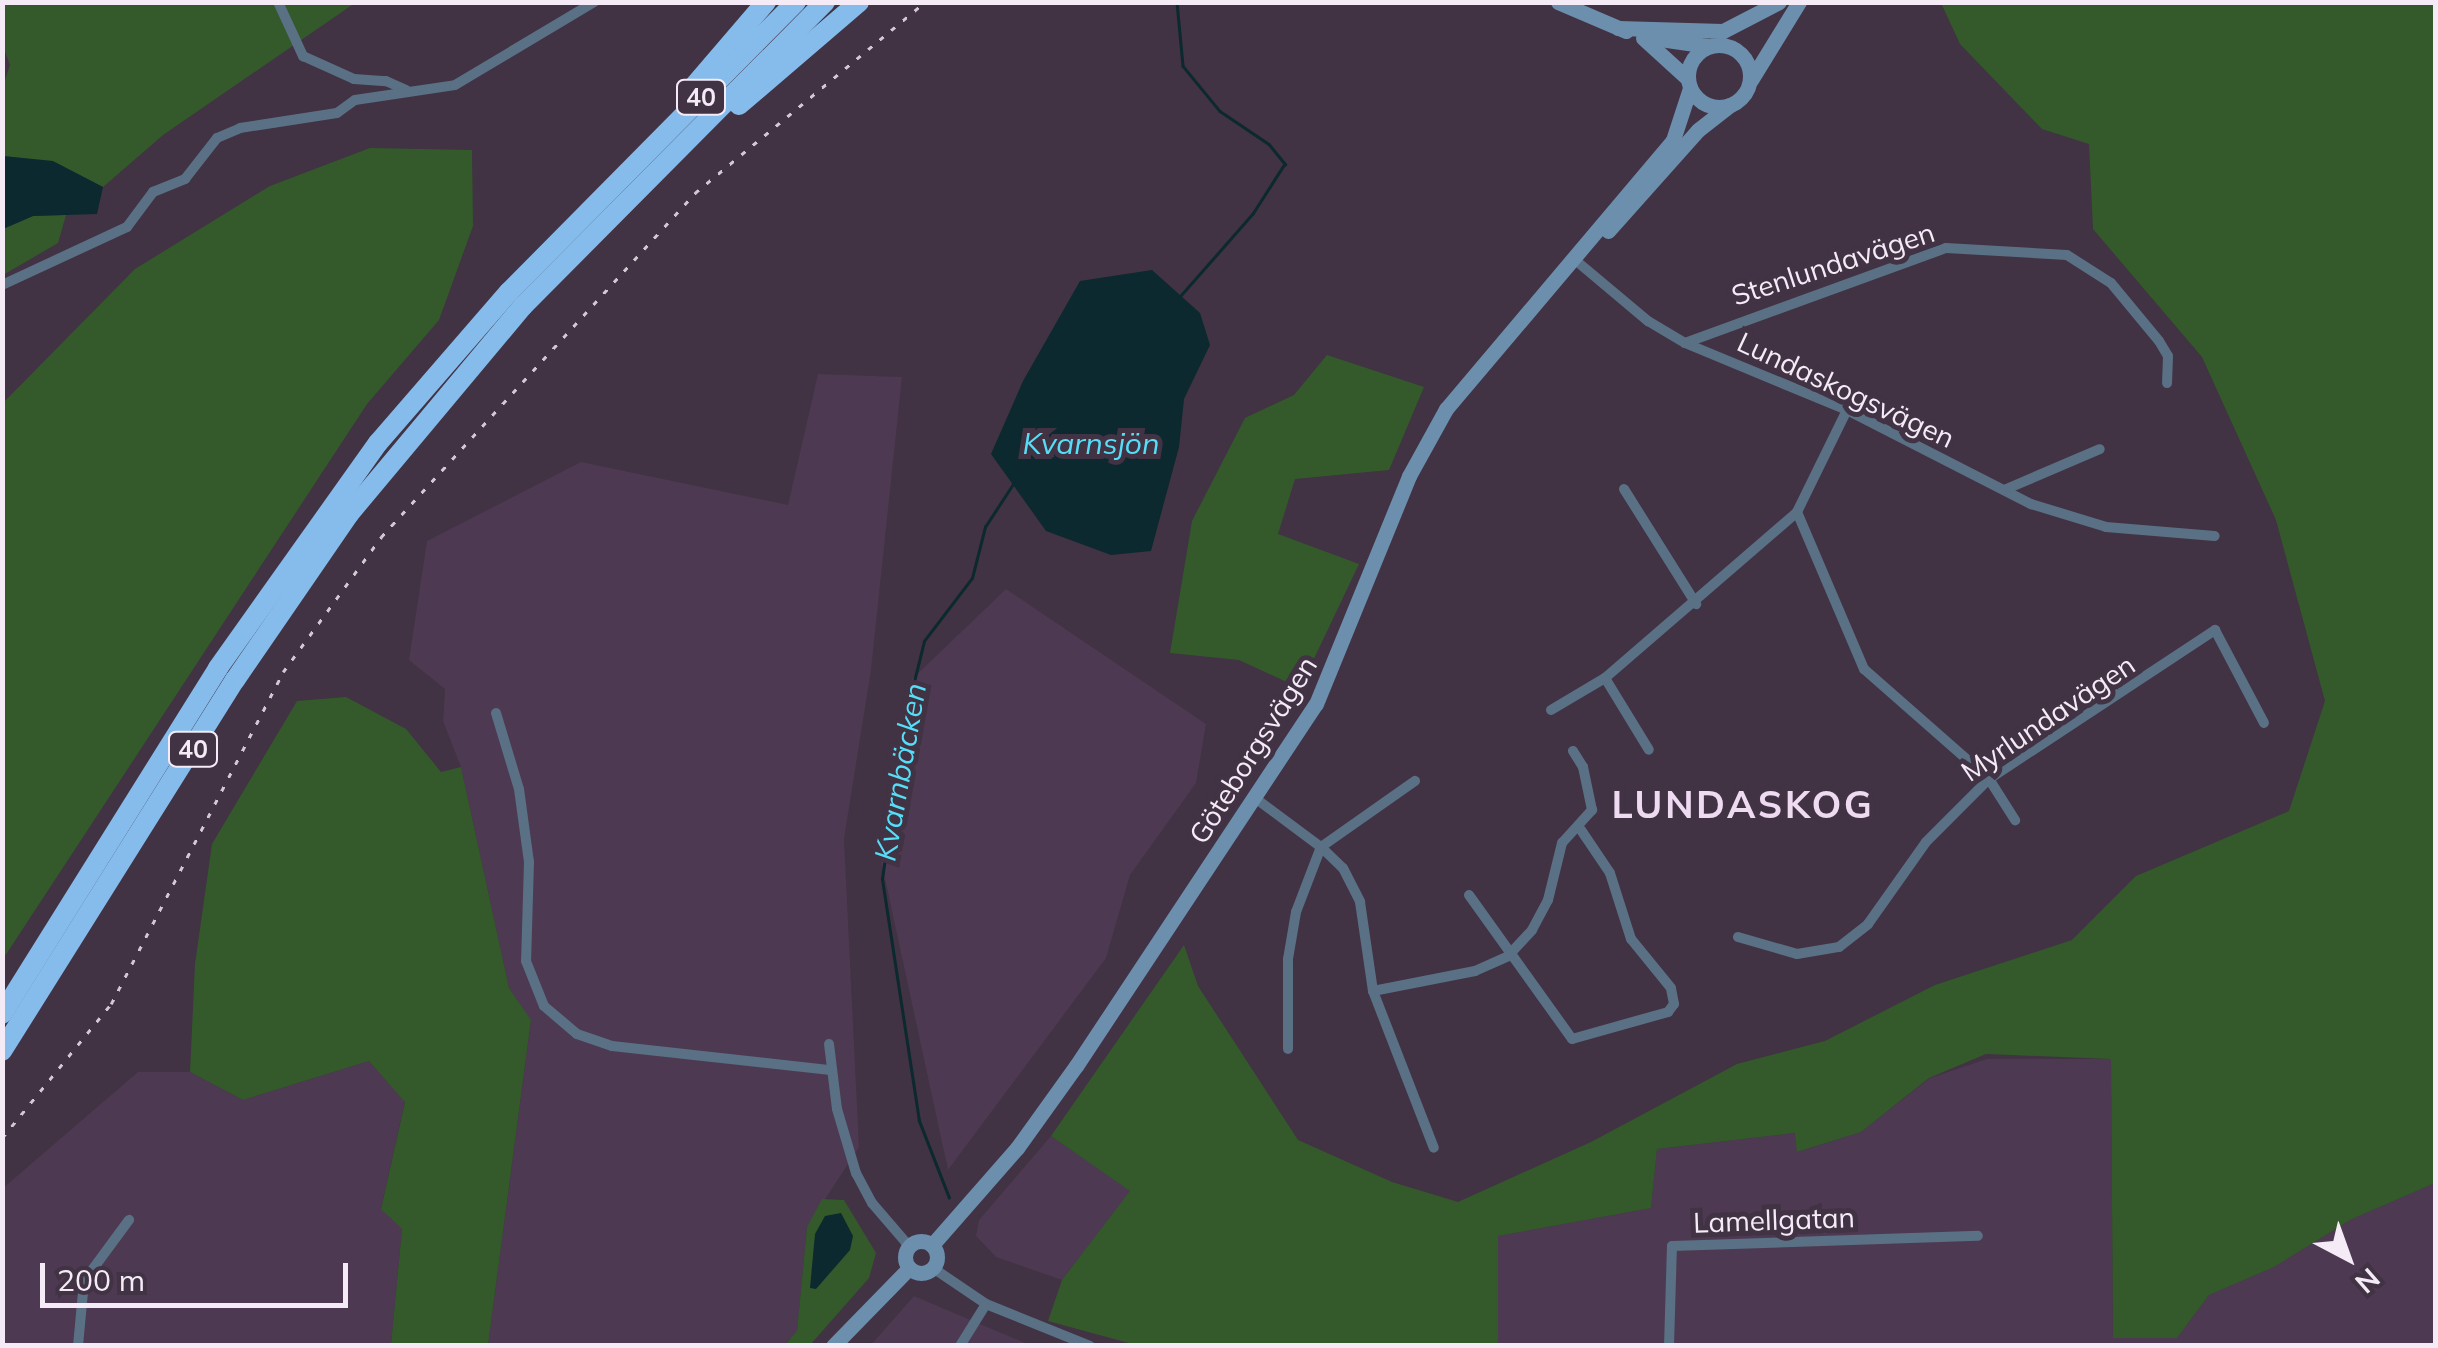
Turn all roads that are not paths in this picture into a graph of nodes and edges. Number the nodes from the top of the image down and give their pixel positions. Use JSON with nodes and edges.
{"nodes":[{"id":1,"x":278,"y":2,"type":"edge"},
{"id":2,"x":594,"y":2,"type":"edge"},
{"id":3,"x":766,"y":2,"type":"edge"},
{"id":4,"x":796,"y":2,"type":"edge"},
{"id":5,"x":826,"y":2,"type":"edge"},
{"id":6,"x":859,"y":2,"type":"edge"},
{"id":7,"x":1558,"y":2,"type":"edge"},
{"id":8,"x":1782,"y":2,"type":"edge"},
{"id":9,"x":1799,"y":2,"type":"edge"},
{"id":10,"x":1618,"y":28,"type":"junction"},
{"id":11,"x":1640,"y":36,"type":"junction"},
{"id":12,"x":1716,"y":46,"type":"junction"},
{"id":13,"x":354,"y":79,"type":"junction"},
{"id":14,"x":1689,"y":83,"type":"junction"},
{"id":15,"x":1749,"y":84,"type":"junction"},
{"id":16,"x":407,"y":91,"type":"junction"},
{"id":17,"x":354,"y":100,"type":"junction"},
{"id":18,"x":1730,"y":105,"type":"junction"},
{"id":19,"x":652,"y":175,"type":"junction"},
{"id":20,"x":606,"y":191,"type":"junction"},
{"id":21,"x":1574,"y":259,"type":"junction"},
{"id":22,"x":2,"y":285,"type":"edge"},
{"id":23,"x":1686,"y":343,"type":"junction"},
{"id":24,"x":2167,"y":383,"type":"dead end"},
{"id":25,"x":1847,"y":410,"type":"junction"},
{"id":26,"x":2100,"y":449,"type":"dead end"},
{"id":27,"x":1624,"y":489,"type":"dead end"},
{"id":28,"x":2004,"y":490,"type":"junction"},
{"id":29,"x":1797,"y":512,"type":"junction"},
{"id":30,"x":2216,"y":536,"type":"dead end"},
{"id":31,"x":1696,"y":604,"type":"junction"},
{"id":32,"x":1605,"y":678,"type":"junction"},
{"id":33,"x":1550,"y":710,"type":"dead end"},
{"id":34,"x":496,"y":713,"type":"dead end"},
{"id":35,"x":2264,"y":723,"type":"dead end"},
{"id":36,"x":1649,"y":750,"type":"dead end"},
{"id":37,"x":1573,"y":751,"type":"dead end"},
{"id":38,"x":1988,"y":779,"type":"junction"},
{"id":39,"x":1415,"y":782,"type":"dead end"},
{"id":40,"x":1254,"y":798,"type":"junction"},
{"id":41,"x":2015,"y":820,"type":"dead end"},
{"id":42,"x":1581,"y":830,"type":"junction"},
{"id":43,"x":1322,"y":847,"type":"junction"},
{"id":44,"x":1469,"y":895,"type":"dead end"},
{"id":45,"x":1738,"y":937,"type":"dead end"},
{"id":46,"x":1508,"y":956,"type":"junction"},
{"id":47,"x":1373,"y":991,"type":"junction"},
{"id":48,"x":2,"y":1014,"type":"edge"},
{"id":49,"x":829,"y":1044,"type":"dead end"},
{"id":50,"x":1288,"y":1049,"type":"dead end"},
{"id":51,"x":2,"y":1051,"type":"edge"},
{"id":52,"x":830,"y":1070,"type":"junction"},
{"id":53,"x":1434,"y":1148,"type":"dead end"},
{"id":54,"x":129,"y":1220,"type":"dead end"},
{"id":55,"x":1978,"y":1236,"type":"dead end"},
{"id":56,"x":932,"y":1245,"type":"junction"},
{"id":57,"x":909,"y":1246,"type":"junction"},
{"id":58,"x":909,"y":1268,"type":"junction"},
{"id":59,"x":934,"y":1268,"type":"junction"},
{"id":60,"x":986,"y":1304,"type":"junction"},
{"id":61,"x":78,"y":1346,"type":"edge"},
{"id":62,"x":833,"y":1346,"type":"edge"},
{"id":63,"x":960,"y":1346,"type":"edge"},
{"id":64,"x":1090,"y":1346,"type":"edge"},
{"id":65,"x":1669,"y":1346,"type":"edge"}],
"edges":[{"from":1,"to":13,"type":"street"},
{"from":2,"to":16,"type":"street"},
{"from":3,"to":20,"type":"highway"},
{"from":4,"to":20,"type":"highway","number":"40"},
{"from":5,"to":19,"type":"highway","number":"40"},
{"from":6,"to":19,"type":"highway"},
{"from":7,"to":10,"type":"street"},
{"from":8,"to":10,"type":"street"},
{"from":8,"to":12,"type":"street"},
{"from":9,"to":15,"type":"street"},
{"from":10,"to":11,"type":"street"},
{"from":11,"to":12,"type":"street"},
{"from":11,"to":14,"type":"street"},
{"from":12,"to":14,"type":"street"},
{"from":12,"to":15,"type":"street"},
{"from":13,"to":16,"type":"street"},
{"from":13,"to":17,"type":"street"},
{"from":14,"to":18,"type":"street"},
{"from":14,"to":21,"type":"street","name":"Göteborgsvägen"},
{"from":15,"to":18,"type":"street"},
{"from":16,"to":17,"type":"street"},
{"from":17,"to":22,"type":"street"},
{"from":18,"to":21,"type":"street","name":"Göteborgsvägen"},
{"from":19,"to":51,"type":"highway","number":"40"},
{"from":20,"to":48,"type":"highway","number":"40"},
{"from":21,"to":23,"type":"street","name":"Lundaskogsvägen"},
{"from":21,"to":40,"type":"street","name":"Göteborgsvägen"},
{"from":23,"to":24,"type":"street","name":"Stenlundavägen"},
{"from":23,"to":25,"type":"street","name":"Lundaskogsvägen"},
{"from":25,"to":28,"type":"street","name":"Lundaskogsvägen"},
{"from":25,"to":29,"type":"street"},
{"from":26,"to":28,"type":"street"},
{"from":27,"to":31,"type":"street"},
{"from":28,"to":30,"type":"street","name":"Lundaskogsvägen"},
{"from":29,"to":31,"type":"street"},
{"from":29,"to":38,"type":"street"},
{"from":31,"to":32,"type":"street"},
{"from":32,"to":33,"type":"street"},
{"from":32,"to":36,"type":"street"},
{"from":34,"to":52,"type":"street"},
{"from":35,"to":38,"type":"street","name":"Myrlundavägen"},
{"from":37,"to":42,"type":"street"},
{"from":38,"to":41,"type":"street"},
{"from":38,"to":45,"type":"street","name":"Myrlundavägen"},
{"from":39,"to":43,"type":"street"},
{"from":40,"to":43,"type":"street"},
{"from":40,"to":56,"type":"street","name":"Göteborgsvägen"},
{"from":42,"to":46,"type":"street"},
{"from":42,"to":46,"type":"street"},
{"from":43,"to":47,"type":"street"},
{"from":43,"to":50,"type":"street"},
{"from":44,"to":46,"type":"street"},
{"from":46,"to":47,"type":"street"},
{"from":47,"to":53,"type":"street"},
{"from":49,"to":52,"type":"street"},
{"from":52,"to":57,"type":"street"},
{"from":54,"to":61,"type":"street"},
{"from":55,"to":65,"type":"street","name":"Lamellgatan"},
{"from":56,"to":57,"type":"street"},
{"from":56,"to":59,"type":"street"},
{"from":57,"to":58,"type":"street"},
{"from":58,"to":59,"type":"street"},
{"from":58,"to":62,"type":"street"},
{"from":59,"to":60,"type":"street"},
{"from":60,"to":63,"type":"street"},
{"from":60,"to":64,"type":"street"}]}
